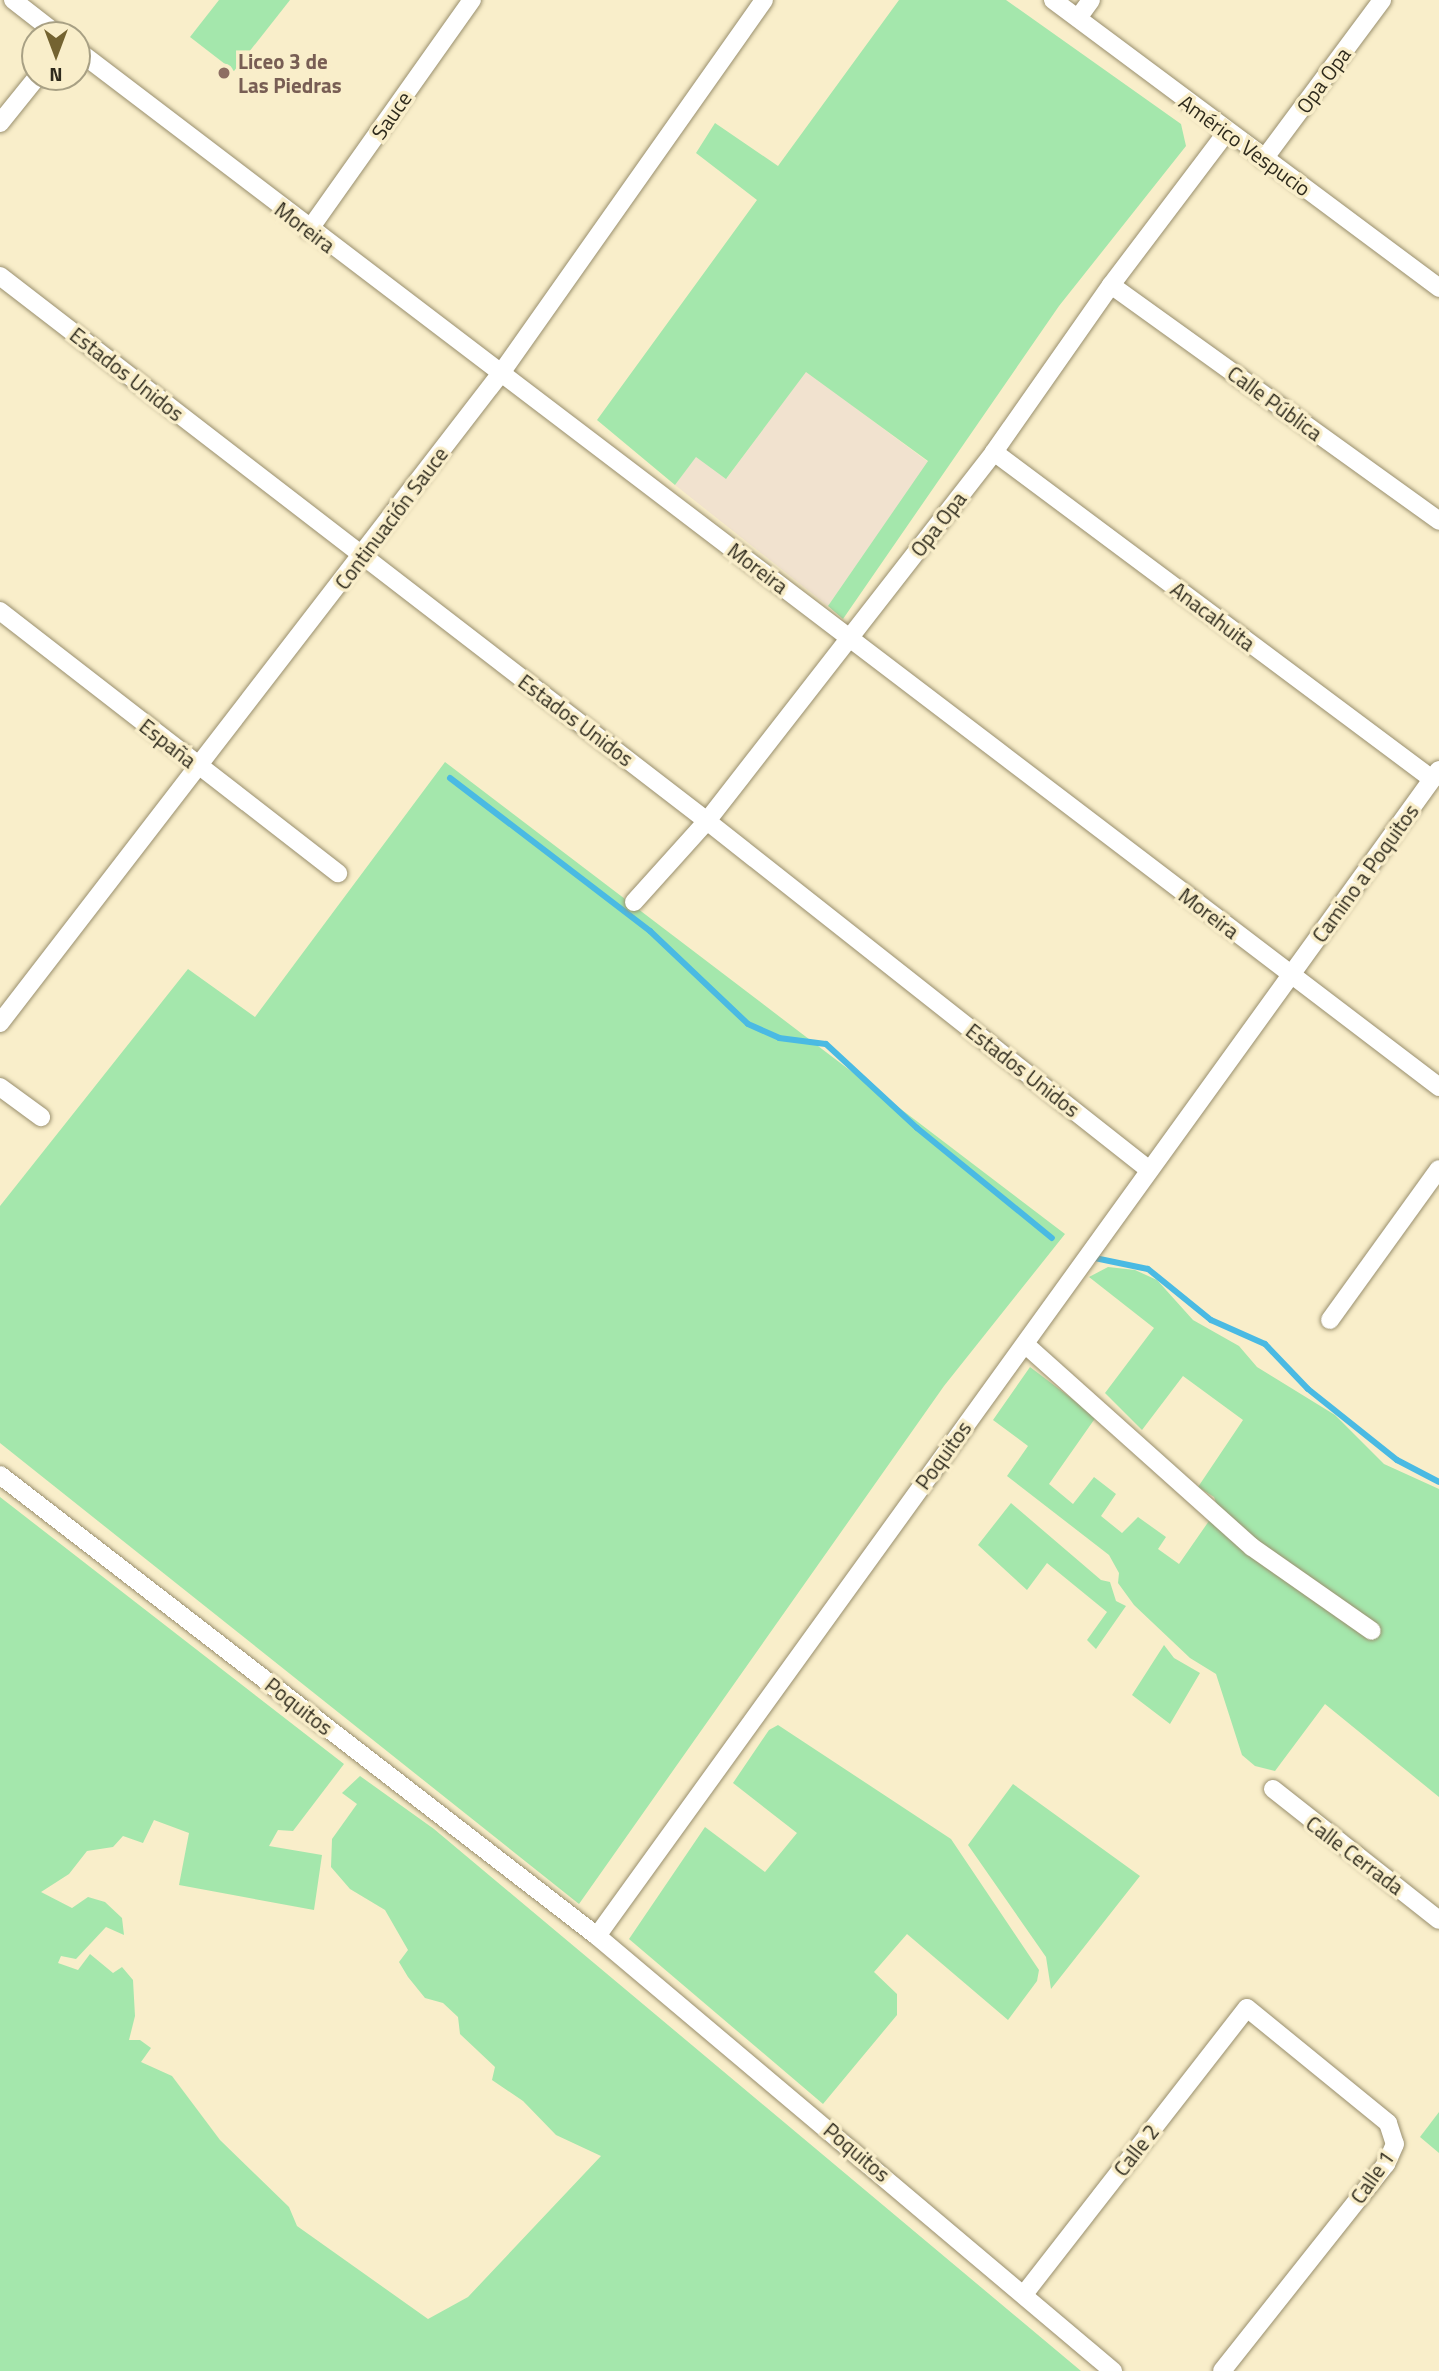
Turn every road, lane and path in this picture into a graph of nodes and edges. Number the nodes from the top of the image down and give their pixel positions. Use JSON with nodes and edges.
{"nodes":[{"id":1,"x":13,"y":0,"type":"edge"},
{"id":2,"x":472,"y":0,"type":"edge"},
{"id":3,"x":764,"y":0,"type":"edge"},
{"id":4,"x":1054,"y":0,"type":"edge"},
{"id":5,"x":1091,"y":0,"type":"edge"},
{"id":6,"x":1382,"y":0,"type":"edge"},
{"id":7,"x":1078,"y":18,"type":"junction"},
{"id":8,"x":40,"y":21,"type":"edge"},
{"id":9,"x":91,"y":61,"type":"edge"},
{"id":10,"x":26,"y":91,"type":"edge"},
{"id":11,"x":0,"y":123,"type":"edge"},
{"id":12,"x":1226,"y":133,"type":"junction"},
{"id":13,"x":1264,"y":159,"type":"junction"},
{"id":14,"x":309,"y":230,"type":"junction"},
{"id":15,"x":0,"y":276,"type":"edge"},
{"id":16,"x":1111,"y":285,"type":"junction"},
{"id":17,"x":1439,"y":288,"type":"edge"},
{"id":18,"x":501,"y":373,"type":"junction"},
{"id":19,"x":994,"y":452,"type":"junction"},
{"id":20,"x":1439,"y":521,"type":"edge"},
{"id":21,"x":362,"y":556,"type":"junction"},
{"id":22,"x":0,"y":611,"type":"edge"},
{"id":23,"x":849,"y":637,"type":"junction"},
{"id":24,"x":198,"y":767,"type":"junction"},
{"id":25,"x":1436,"y":775,"type":"edge"},
{"id":26,"x":708,"y":821,"type":"junction"},
{"id":27,"x":338,"y":873,"type":"dead end"},
{"id":28,"x":634,"y":902,"type":"dead end"},
{"id":29,"x":1291,"y":976,"type":"junction"},
{"id":30,"x":0,"y":1023,"type":"edge"},
{"id":31,"x":0,"y":1087,"type":"edge"},
{"id":32,"x":1439,"y":1087,"type":"edge"},
{"id":33,"x":41,"y":1117,"type":"dead end"},
{"id":34,"x":1148,"y":1169,"type":"junction"},
{"id":35,"x":1439,"y":1169,"type":"edge"},
{"id":36,"x":1330,"y":1320,"type":"dead end"},
{"id":37,"x":1026,"y":1345,"type":"junction"},
{"id":38,"x":0,"y":1475,"type":"edge"},
{"id":39,"x":1372,"y":1632,"type":"dead end"},
{"id":40,"x":1273,"y":1789,"type":"dead end"},
{"id":41,"x":1439,"y":1920,"type":"edge"},
{"id":42,"x":597,"y":1936,"type":"junction"},
{"id":43,"x":1247,"y":2008,"type":"joint"},
{"id":44,"x":1026,"y":2292,"type":"junction"},
{"id":45,"x":1113,"y":2371,"type":"edge"},
{"id":46,"x":1222,"y":2371,"type":"edge"}],
"edges":[{"from":1,"to":8,"type":"street"},
{"from":2,"to":14,"type":"street","name":"Sauce"},
{"from":3,"to":18,"type":"street","name":"Continuación Sauce"},
{"from":4,"to":7,"type":"street","name":"Américo Vespucio"},
{"from":5,"to":7,"type":"street"},
{"from":6,"to":13,"type":"street","name":"Opa Opa"},
{"from":7,"to":12,"type":"street","name":"Américo Vespucio"},
{"from":9,"to":14,"type":"street","name":"Moreira"},
{"from":10,"to":11,"type":"street"},
{"from":12,"to":13,"type":"street","name":"Américo Vespucio"},
{"from":12,"to":16,"type":"street","name":"Opa Opa"},
{"from":13,"to":17,"type":"street","name":"Américo Vespucio"},
{"from":14,"to":18,"type":"street","name":"Moreira"},
{"from":15,"to":21,"type":"street","name":"Estados Unidos"},
{"from":16,"to":19,"type":"street","name":"Opa Opa"},
{"from":16,"to":20,"type":"street","name":"Calle Pública"},
{"from":18,"to":21,"type":"street","name":"Continuación Sauce"},
{"from":18,"to":23,"type":"street","name":"Moreira"},
{"from":19,"to":23,"type":"street","name":"Opa Opa"},
{"from":19,"to":25,"type":"street","name":"Anacahuita"},
{"from":21,"to":24,"type":"street","name":"Continuación Sauce"},
{"from":21,"to":26,"type":"street","name":"Estados Unidos"},
{"from":22,"to":24,"type":"street","name":"España"},
{"from":23,"to":26,"type":"street","name":"Opa Opa"},
{"from":23,"to":29,"type":"street","name":"Moreira"},
{"from":24,"to":27,"type":"street","name":"España"},
{"from":24,"to":30,"type":"street","name":"Continuación Sauce"},
{"from":25,"to":29,"type":"street","name":"Camino a Poquitos"},
{"from":26,"to":28,"type":"street","name":"Opa Opa"},
{"from":26,"to":34,"type":"street","name":"Estados Unidos"},
{"from":29,"to":32,"type":"street","name":"Moreira"},
{"from":29,"to":34,"type":"street","name":"Poquitos"},
{"from":31,"to":33,"type":"street"},
{"from":34,"to":37,"type":"street","name":"Poquitos"},
{"from":35,"to":36,"type":"street"},
{"from":37,"to":39,"type":"street"},
{"from":37,"to":42,"type":"street","name":"Poquitos"},
{"from":38,"to":42,"type":"street","name":"Poquitos"},
{"from":40,"to":41,"type":"street","name":"Calle Cerrada"},
{"from":42,"to":44,"type":"street","name":"Poquitos"},
{"from":43,"to":44,"type":"street","name":"Calle 2"},
{"from":43,"to":46,"type":"street","name":"Calle 1"},
{"from":44,"to":45,"type":"street","name":"Poquitos"}]}
